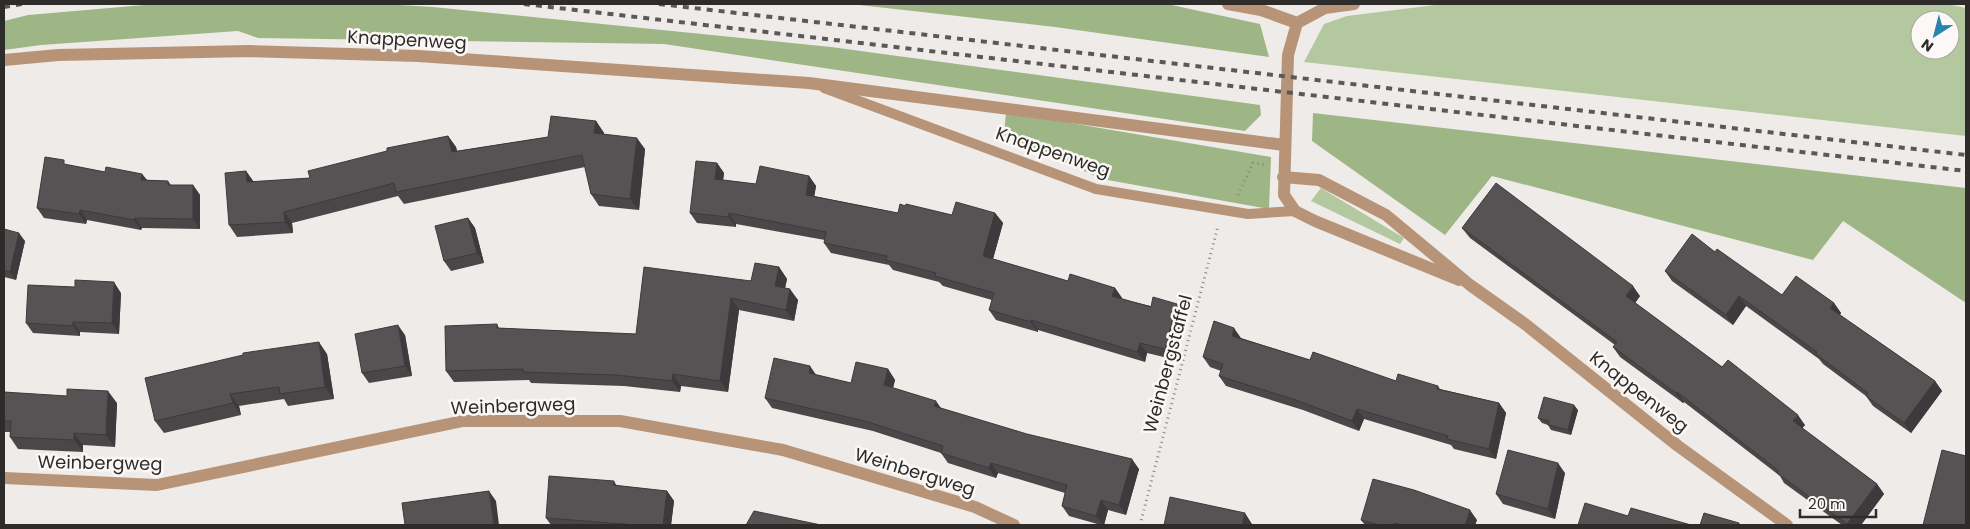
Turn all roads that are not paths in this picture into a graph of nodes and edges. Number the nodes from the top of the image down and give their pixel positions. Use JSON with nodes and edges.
{"nodes":[{"id":1,"x":1228,"y":4,"type":"edge"},
{"id":2,"x":1354,"y":4,"type":"edge"},
{"id":3,"x":1262,"y":7,"type":"edge"},
{"id":4,"x":1297,"y":23,"type":"junction"},
{"id":5,"x":4,"y":60,"type":"edge"},
{"id":6,"x":808,"y":83,"type":"junction"},
{"id":7,"x":1284,"y":145,"type":"junction"},
{"id":8,"x":1284,"y":177,"type":"junction"},
{"id":9,"x":1295,"y":211,"type":"junction"},
{"id":10,"x":1470,"y":285,"type":"junction"},
{"id":11,"x":4,"y":478,"type":"edge"},
{"id":12,"x":1014,"y":525,"type":"edge"},
{"id":13,"x":1787,"y":525,"type":"edge"}],
"edges":[{"from":1,"to":3,"type":"street"},
{"from":2,"to":4,"type":"street"},
{"from":3,"to":4,"type":"street"},
{"from":4,"to":7,"type":"street"},
{"from":5,"to":6,"type":"street","name":"Knappenweg"},
{"from":6,"to":7,"type":"street","name":"Knappenweg"},
{"from":6,"to":9,"type":"lane","name":"Knappenweg"},
{"from":7,"to":8,"type":"street"},
{"from":8,"to":9,"type":"street"},
{"from":8,"to":10,"type":"street","name":"Knappenweg"},
{"from":9,"to":10,"type":"street","name":"Knappenweg"},
{"from":10,"to":13,"type":"street","name":"Knappenweg"},
{"from":11,"to":12,"type":"street","name":"Weinbergweg"}]}
